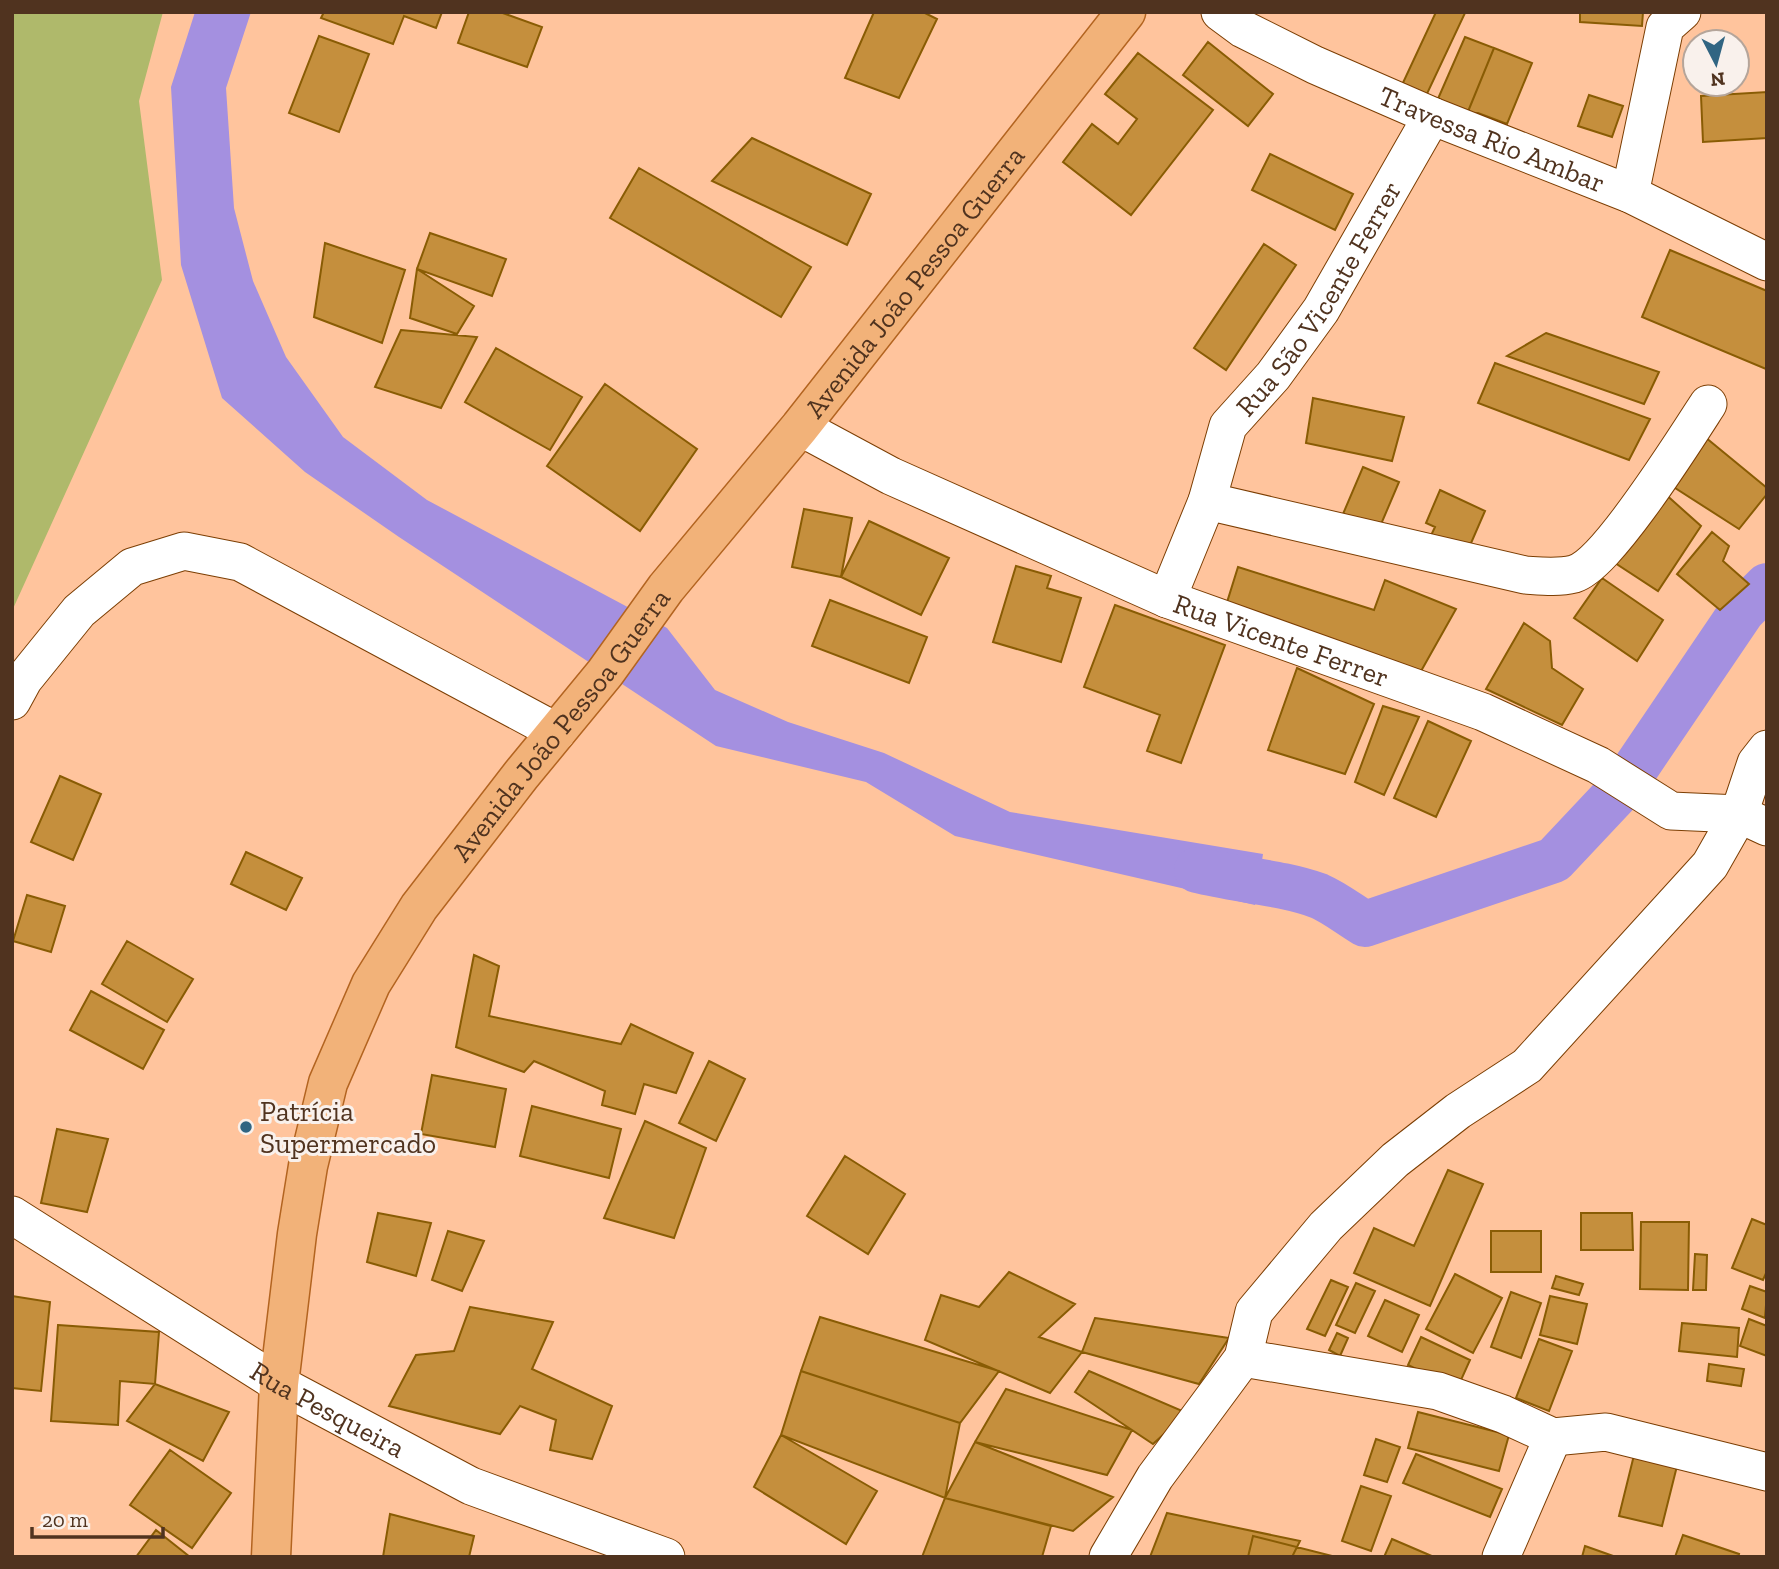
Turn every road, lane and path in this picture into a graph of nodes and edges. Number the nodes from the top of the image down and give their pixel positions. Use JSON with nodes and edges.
{"nodes":[{"id":1,"x":1126,"y":12,"type":"edge"},
{"id":2,"x":1220,"y":12,"type":"edge"},
{"id":3,"x":1682,"y":12,"type":"edge"},
{"id":4,"x":1432,"y":116,"type":"junction"},
{"id":5,"x":1630,"y":194,"type":"junction"},
{"id":6,"x":1767,"y":262,"type":"edge"},
{"id":7,"x":1707,"y":404,"type":"dead end"},
{"id":8,"x":800,"y":427,"type":"junction"},
{"id":9,"x":1207,"y":501,"type":"junction"},
{"id":10,"x":1167,"y":599,"type":"junction"},
{"id":11,"x":12,"y":701,"type":"edge"},
{"id":12,"x":557,"y":732,"type":"junction"},
{"id":13,"x":1767,"y":749,"type":"edge"},
{"id":14,"x":1753,"y":820,"type":"edge"},
{"id":15,"x":12,"y":1215,"type":"edge"},
{"id":16,"x":1243,"y":1358,"type":"junction"},
{"id":17,"x":279,"y":1384,"type":"junction"},
{"id":18,"x":1553,"y":1437,"type":"junction"},
{"id":19,"x":1767,"y":1472,"type":"edge"},
{"id":20,"x":271,"y":1557,"type":"edge"},
{"id":21,"x":666,"y":1557,"type":"edge"},
{"id":22,"x":1108,"y":1557,"type":"edge"},
{"id":23,"x":1501,"y":1557,"type":"edge"}],
"edges":[{"from":1,"to":8,"type":"main road","name":"Avenida João Pessoa Guerra"},
{"from":2,"to":4,"type":"street","name":"Travessa Rio Ambar"},
{"from":3,"to":5,"type":"street"},
{"from":4,"to":5,"type":"street","name":"Travessa Rio Ambar"},
{"from":4,"to":9,"type":"street","name":"Rua São Vicente Ferrer"},
{"from":5,"to":6,"type":"street","name":"Travessa Rio Ambar"},
{"from":7,"to":9,"type":"street"},
{"from":8,"to":10,"type":"street","name":"Rua Vicente Ferrer"},
{"from":8,"to":12,"type":"main road","name":"Avenida João Pessoa Guerra"},
{"from":9,"to":10,"type":"street","name":"Rua São Vicente Ferrer"},
{"from":10,"to":14,"type":"street","name":"Rua Vicente Ferrer"},
{"from":11,"to":12,"type":"street"},
{"from":12,"to":17,"type":"main road","name":"Avenida João Pessoa Guerra"},
{"from":13,"to":14,"type":"street"},
{"from":14,"to":16,"type":"street"},
{"from":15,"to":17,"type":"street","name":"Rua Pesqueira"},
{"from":16,"to":18,"type":"street"},
{"from":16,"to":22,"type":"street"},
{"from":17,"to":20,"type":"main road","name":"Avenida João Pessoa Guerra"},
{"from":17,"to":21,"type":"street","name":"Rua Pesqueira"},
{"from":18,"to":19,"type":"street"},
{"from":18,"to":23,"type":"street"}]}
